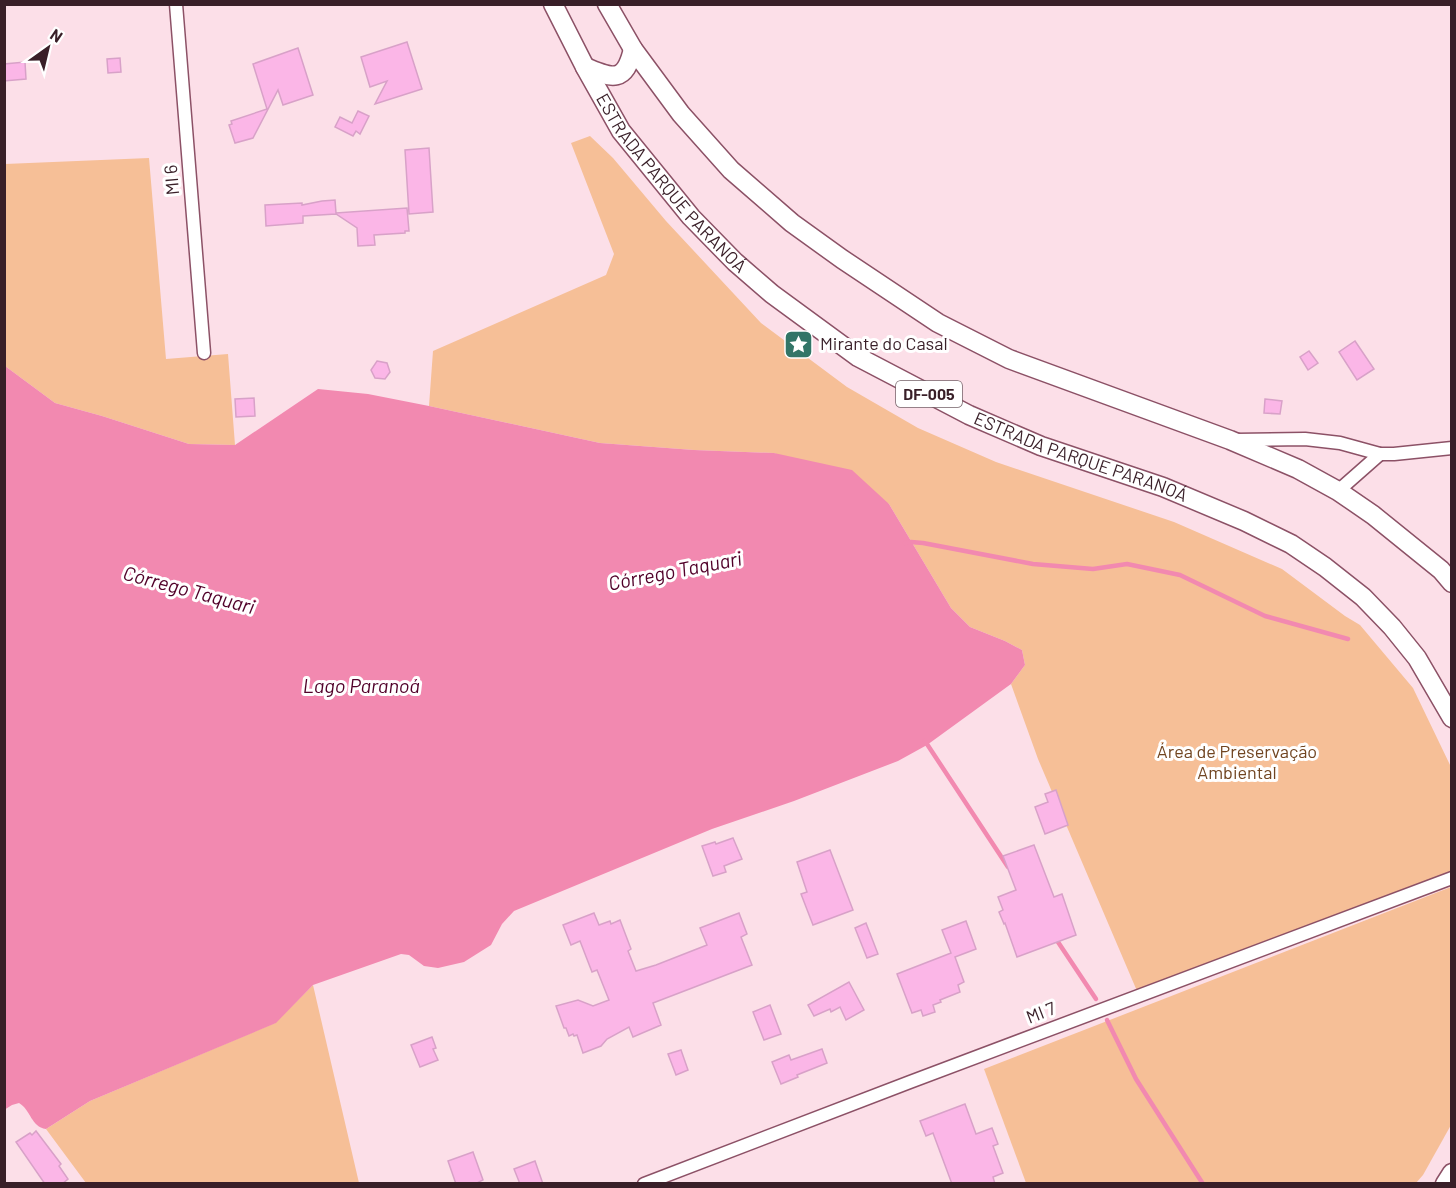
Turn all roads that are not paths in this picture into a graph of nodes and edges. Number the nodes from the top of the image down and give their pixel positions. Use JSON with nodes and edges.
{"nodes":[{"id":1,"x":176,"y":4,"type":"edge"},
{"id":2,"x":553,"y":4,"type":"edge"},
{"id":3,"x":607,"y":4,"type":"edge"},
{"id":4,"x":633,"y":49,"type":"junction"},
{"id":5,"x":585,"y":68,"type":"junction"},
{"id":6,"x":204,"y":353,"type":"dead end"},
{"id":7,"x":1230,"y":440,"type":"junction"},
{"id":8,"x":1452,"y":448,"type":"edge"},
{"id":9,"x":1380,"y":454,"type":"junction"},
{"id":10,"x":1338,"y":491,"type":"junction"},
{"id":11,"x":1446,"y":576,"type":"edge"},
{"id":12,"x":1452,"y":718,"type":"edge"},
{"id":13,"x":1452,"y":878,"type":"edge"},
{"id":14,"x":1452,"y":1173,"type":"edge"},
{"id":15,"x":644,"y":1184,"type":"edge"},
{"id":16,"x":1445,"y":1184,"type":"edge"}],
"edges":[{"from":1,"to":6,"type":"street","name":"MI 6"},
{"from":2,"to":5,"type":"main road","name":"ESTRADA PARQUE PARANOÁ","number":"DF-005"},
{"from":3,"to":4,"type":"main road"},
{"from":4,"to":5,"type":"main road"},
{"from":4,"to":7,"type":"main road"},
{"from":5,"to":12,"type":"main road","name":"ESTRADA PARQUE PARANOÁ","number":"DF-005"},
{"from":7,"to":9,"type":"street"},
{"from":7,"to":10,"type":"main road"},
{"from":8,"to":9,"type":"street"},
{"from":9,"to":10,"type":"street"},
{"from":10,"to":11,"type":"main road"},
{"from":13,"to":15,"type":"street","name":"MI 7"},
{"from":14,"to":16,"type":"main road"}]}
